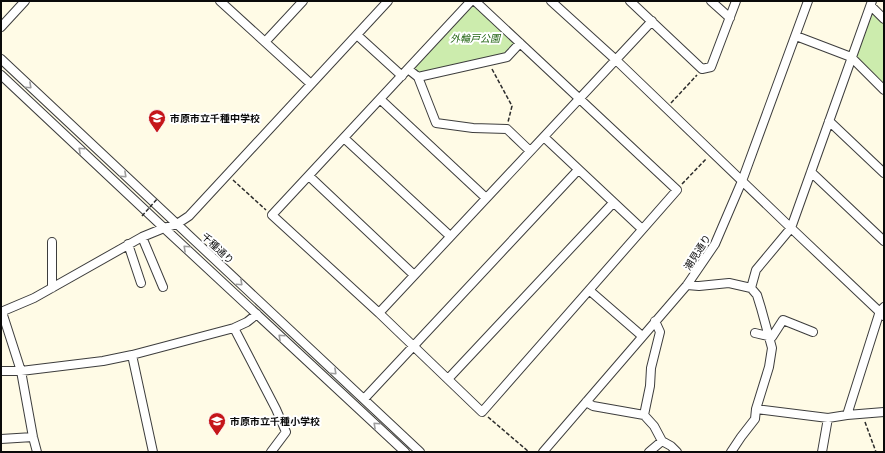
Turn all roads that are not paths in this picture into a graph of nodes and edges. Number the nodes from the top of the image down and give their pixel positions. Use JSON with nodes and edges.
{"nodes":[{"id":1,"x":24,"y":1,"type":"edge"},
{"id":2,"x":220,"y":1,"type":"edge"},
{"id":3,"x":302,"y":1,"type":"edge"},
{"id":4,"x":388,"y":1,"type":"edge"},
{"id":5,"x":471,"y":1,"type":"edge"},
{"id":6,"x":475,"y":1,"type":"edge"},
{"id":7,"x":551,"y":1,"type":"edge"},
{"id":8,"x":630,"y":1,"type":"edge"},
{"id":9,"x":711,"y":1,"type":"edge"},
{"id":10,"x":736,"y":1,"type":"edge"},
{"id":11,"x":808,"y":1,"type":"edge"},
{"id":12,"x":871,"y":3,"type":"edge"},
{"id":13,"x":730,"y":18,"type":"junction"},
{"id":14,"x":884,"y":19,"type":"edge"},
{"id":15,"x":652,"y":21,"type":"junction"},
{"id":16,"x":1,"y":27,"type":"edge"},
{"id":17,"x":357,"y":35,"type":"junction"},
{"id":18,"x":796,"y":36,"type":"junction"},
{"id":19,"x":265,"y":42,"type":"junction"},
{"id":20,"x":520,"y":43,"type":"junction"},
{"id":21,"x":851,"y":57,"type":"junction"},
{"id":22,"x":1,"y":59,"type":"edge"},
{"id":23,"x":616,"y":60,"type":"junction"},
{"id":24,"x":408,"y":69,"type":"junction"},
{"id":25,"x":1,"y":75,"type":"edge"},
{"id":26,"x":402,"y":76,"type":"junction"},
{"id":27,"x":418,"y":77,"type":"junction"},
{"id":28,"x":311,"y":84,"type":"junction"},
{"id":29,"x":884,"y":90,"type":"edge"},
{"id":30,"x":380,"y":99,"type":"junction"},
{"id":31,"x":580,"y":99,"type":"junction"},
{"id":32,"x":829,"y":121,"type":"junction"},
{"id":33,"x":544,"y":137,"type":"junction"},
{"id":34,"x":344,"y":138,"type":"junction"},
{"id":35,"x":530,"y":152,"type":"junction"},
{"id":36,"x":578,"y":170,"type":"junction"},
{"id":37,"x":811,"y":172,"type":"junction"},
{"id":38,"x":884,"y":172,"type":"edge"},
{"id":39,"x":309,"y":176,"type":"junction"},
{"id":40,"x":742,"y":181,"type":"junction"},
{"id":41,"x":486,"y":198,"type":"junction"},
{"id":42,"x":613,"y":203,"type":"junction"},
{"id":43,"x":177,"y":224,"type":"junction"},
{"id":44,"x":164,"y":228,"type":"junction"},
{"id":45,"x":791,"y":228,"type":"junction"},
{"id":46,"x":642,"y":229,"type":"junction"},
{"id":47,"x":450,"y":236,"type":"junction"},
{"id":48,"x":142,"y":237,"type":"junction"},
{"id":49,"x":884,"y":241,"type":"edge"},
{"id":50,"x":52,"y":242,"type":"dead end"},
{"id":51,"x":128,"y":244,"type":"junction"},
{"id":52,"x":414,"y":275,"type":"junction"},
{"id":53,"x":141,"y":282,"type":"dead end"},
{"id":54,"x":687,"y":285,"type":"junction"},
{"id":55,"x":163,"y":287,"type":"dead end"},
{"id":56,"x":52,"y":288,"type":"junction"},
{"id":57,"x":751,"y":288,"type":"junction"},
{"id":58,"x":589,"y":290,"type":"junction"},
{"id":59,"x":882,"y":311,"type":"edge"},
{"id":60,"x":2,"y":312,"type":"edge"},
{"id":61,"x":257,"y":314,"type":"junction"},
{"id":62,"x":379,"y":314,"type":"junction"},
{"id":63,"x":655,"y":321,"type":"junction"},
{"id":64,"x":234,"y":328,"type":"junction"},
{"id":65,"x":812,"y":332,"type":"dead end"},
{"id":66,"x":754,"y":333,"type":"dead end"},
{"id":67,"x":642,"y":336,"type":"junction"},
{"id":68,"x":769,"y":337,"type":"junction"},
{"id":69,"x":413,"y":346,"type":"junction"},
{"id":70,"x":132,"y":355,"type":"junction"},
{"id":71,"x":1,"y":371,"type":"edge"},
{"id":72,"x":21,"y":371,"type":"junction"},
{"id":73,"x":448,"y":379,"type":"junction"},
{"id":74,"x":364,"y":399,"type":"junction"},
{"id":75,"x":586,"y":402,"type":"junction"},
{"id":76,"x":756,"y":409,"type":"junction"},
{"id":77,"x":884,"y":412,"type":"edge"},
{"id":78,"x":644,"y":415,"type":"junction"},
{"id":79,"x":847,"y":415,"type":"junction"},
{"id":80,"x":828,"y":418,"type":"junction"},
{"id":81,"x":33,"y":437,"type":"junction"},
{"id":82,"x":1,"y":439,"type":"edge"},
{"id":83,"x":662,"y":441,"type":"junction"},
{"id":84,"x":37,"y":452,"type":"edge"},
{"id":85,"x":152,"y":452,"type":"edge"},
{"id":86,"x":271,"y":452,"type":"edge"},
{"id":87,"x":405,"y":452,"type":"edge"},
{"id":88,"x":420,"y":452,"type":"edge"},
{"id":89,"x":543,"y":452,"type":"edge"},
{"id":90,"x":649,"y":452,"type":"edge"},
{"id":91,"x":677,"y":452,"type":"edge"},
{"id":92,"x":731,"y":452,"type":"edge"},
{"id":93,"x":822,"y":452,"type":"edge"}],
"edges":[{"from":1,"to":16,"type":"street"},
{"from":2,"to":19,"type":"street"},
{"from":3,"to":19,"type":"street"},
{"from":4,"to":17,"type":"street"},
{"from":5,"to":24,"type":"street"},
{"from":6,"to":20,"type":"street"},
{"from":7,"to":23,"type":"street"},
{"from":8,"to":15,"type":"street"},
{"from":9,"to":13,"type":"street"},
{"from":10,"to":13,"type":"street"},
{"from":11,"to":18,"type":"street","name":"潮見通り"},
{"from":12,"to":14,"type":"street"},
{"from":12,"to":21,"type":"street"},
{"from":13,"to":15,"type":"street"},
{"from":15,"to":23,"type":"street"},
{"from":17,"to":26,"type":"street"},
{"from":17,"to":28,"type":"street"},
{"from":18,"to":21,"type":"street"},
{"from":18,"to":40,"type":"street","name":"潮見通り"},
{"from":19,"to":28,"type":"street"},
{"from":20,"to":27,"type":"street"},
{"from":20,"to":31,"type":"street"},
{"from":21,"to":29,"type":"street"},
{"from":21,"to":32,"type":"street"},
{"from":22,"to":43,"type":"street","name":"千種通り","one_way":true},
{"from":23,"to":31,"type":"street"},
{"from":23,"to":40,"type":"street"},
{"from":24,"to":26,"type":"street"},
{"from":24,"to":27,"type":"street"},
{"from":44,"to":25,"type":"street","one_way":true},
{"from":26,"to":30,"type":"street"},
{"from":27,"to":35,"type":"street"},
{"from":28,"to":43,"type":"street"},
{"from":30,"to":34,"type":"street"},
{"from":30,"to":41,"type":"street"},
{"from":31,"to":33,"type":"street"},
{"from":31,"to":46,"type":"street"},
{"from":32,"to":37,"type":"street"},
{"from":32,"to":38,"type":"street"},
{"from":33,"to":35,"type":"street"},
{"from":33,"to":36,"type":"street"},
{"from":34,"to":39,"type":"street"},
{"from":34,"to":47,"type":"street"},
{"from":35,"to":41,"type":"street"},
{"from":36,"to":42,"type":"street"},
{"from":36,"to":69,"type":"street"},
{"from":37,"to":45,"type":"street"},
{"from":37,"to":49,"type":"street"},
{"from":39,"to":52,"type":"street"},
{"from":39,"to":62,"type":"street"},
{"from":40,"to":45,"type":"street"},
{"from":40,"to":54,"type":"street","name":"潮見通り"},
{"from":41,"to":47,"type":"street"},
{"from":42,"to":46,"type":"street"},
{"from":42,"to":73,"type":"street"},
{"from":43,"to":44,"type":"street"},
{"from":43,"to":74,"type":"street","name":"千種通り","one_way":true},
{"from":44,"to":48,"type":"street"},
{"from":61,"to":44,"type":"street","one_way":true},
{"from":45,"to":57,"type":"street"},
{"from":45,"to":59,"type":"street"},
{"from":46,"to":58,"type":"street"},
{"from":47,"to":52,"type":"street"},
{"from":48,"to":51,"type":"street"},
{"from":48,"to":55,"type":"street"},
{"from":50,"to":56,"type":"street"},
{"from":51,"to":53,"type":"street"},
{"from":51,"to":56,"type":"street"},
{"from":52,"to":62,"type":"street"},
{"from":54,"to":57,"type":"street"},
{"from":54,"to":63,"type":"street","name":"潮見通り"},
{"from":56,"to":60,"type":"street"},
{"from":57,"to":68,"type":"street"},
{"from":58,"to":67,"type":"street"},
{"from":58,"to":73,"type":"street"},
{"from":59,"to":79,"type":"street"},
{"from":60,"to":72,"type":"street"},
{"from":61,"to":64,"type":"street"},
{"from":87,"to":61,"type":"street","one_way":true},
{"from":62,"to":69,"type":"street"},
{"from":63,"to":67,"type":"street","name":"潮見通り"},
{"from":63,"to":78,"type":"street"},
{"from":64,"to":70,"type":"street"},
{"from":64,"to":86,"type":"street"},
{"from":65,"to":68,"type":"street"},
{"from":66,"to":68,"type":"street"},
{"from":67,"to":75,"type":"street","name":"潮見通り"},
{"from":68,"to":76,"type":"street"},
{"from":69,"to":73,"type":"street"},
{"from":69,"to":74,"type":"street"},
{"from":70,"to":72,"type":"street"},
{"from":70,"to":85,"type":"street"},
{"from":71,"to":72,"type":"street"},
{"from":72,"to":81,"type":"street"},
{"from":74,"to":88,"type":"street","name":"千種通り"},
{"from":75,"to":78,"type":"street"},
{"from":75,"to":89,"type":"street","name":"潮見通り"},
{"from":76,"to":80,"type":"street"},
{"from":76,"to":92,"type":"street"},
{"from":77,"to":79,"type":"street"},
{"from":78,"to":83,"type":"street"},
{"from":79,"to":80,"type":"street"},
{"from":80,"to":93,"type":"street"},
{"from":81,"to":82,"type":"street"},
{"from":81,"to":84,"type":"street"},
{"from":83,"to":90,"type":"street"},
{"from":83,"to":91,"type":"street"}]}
